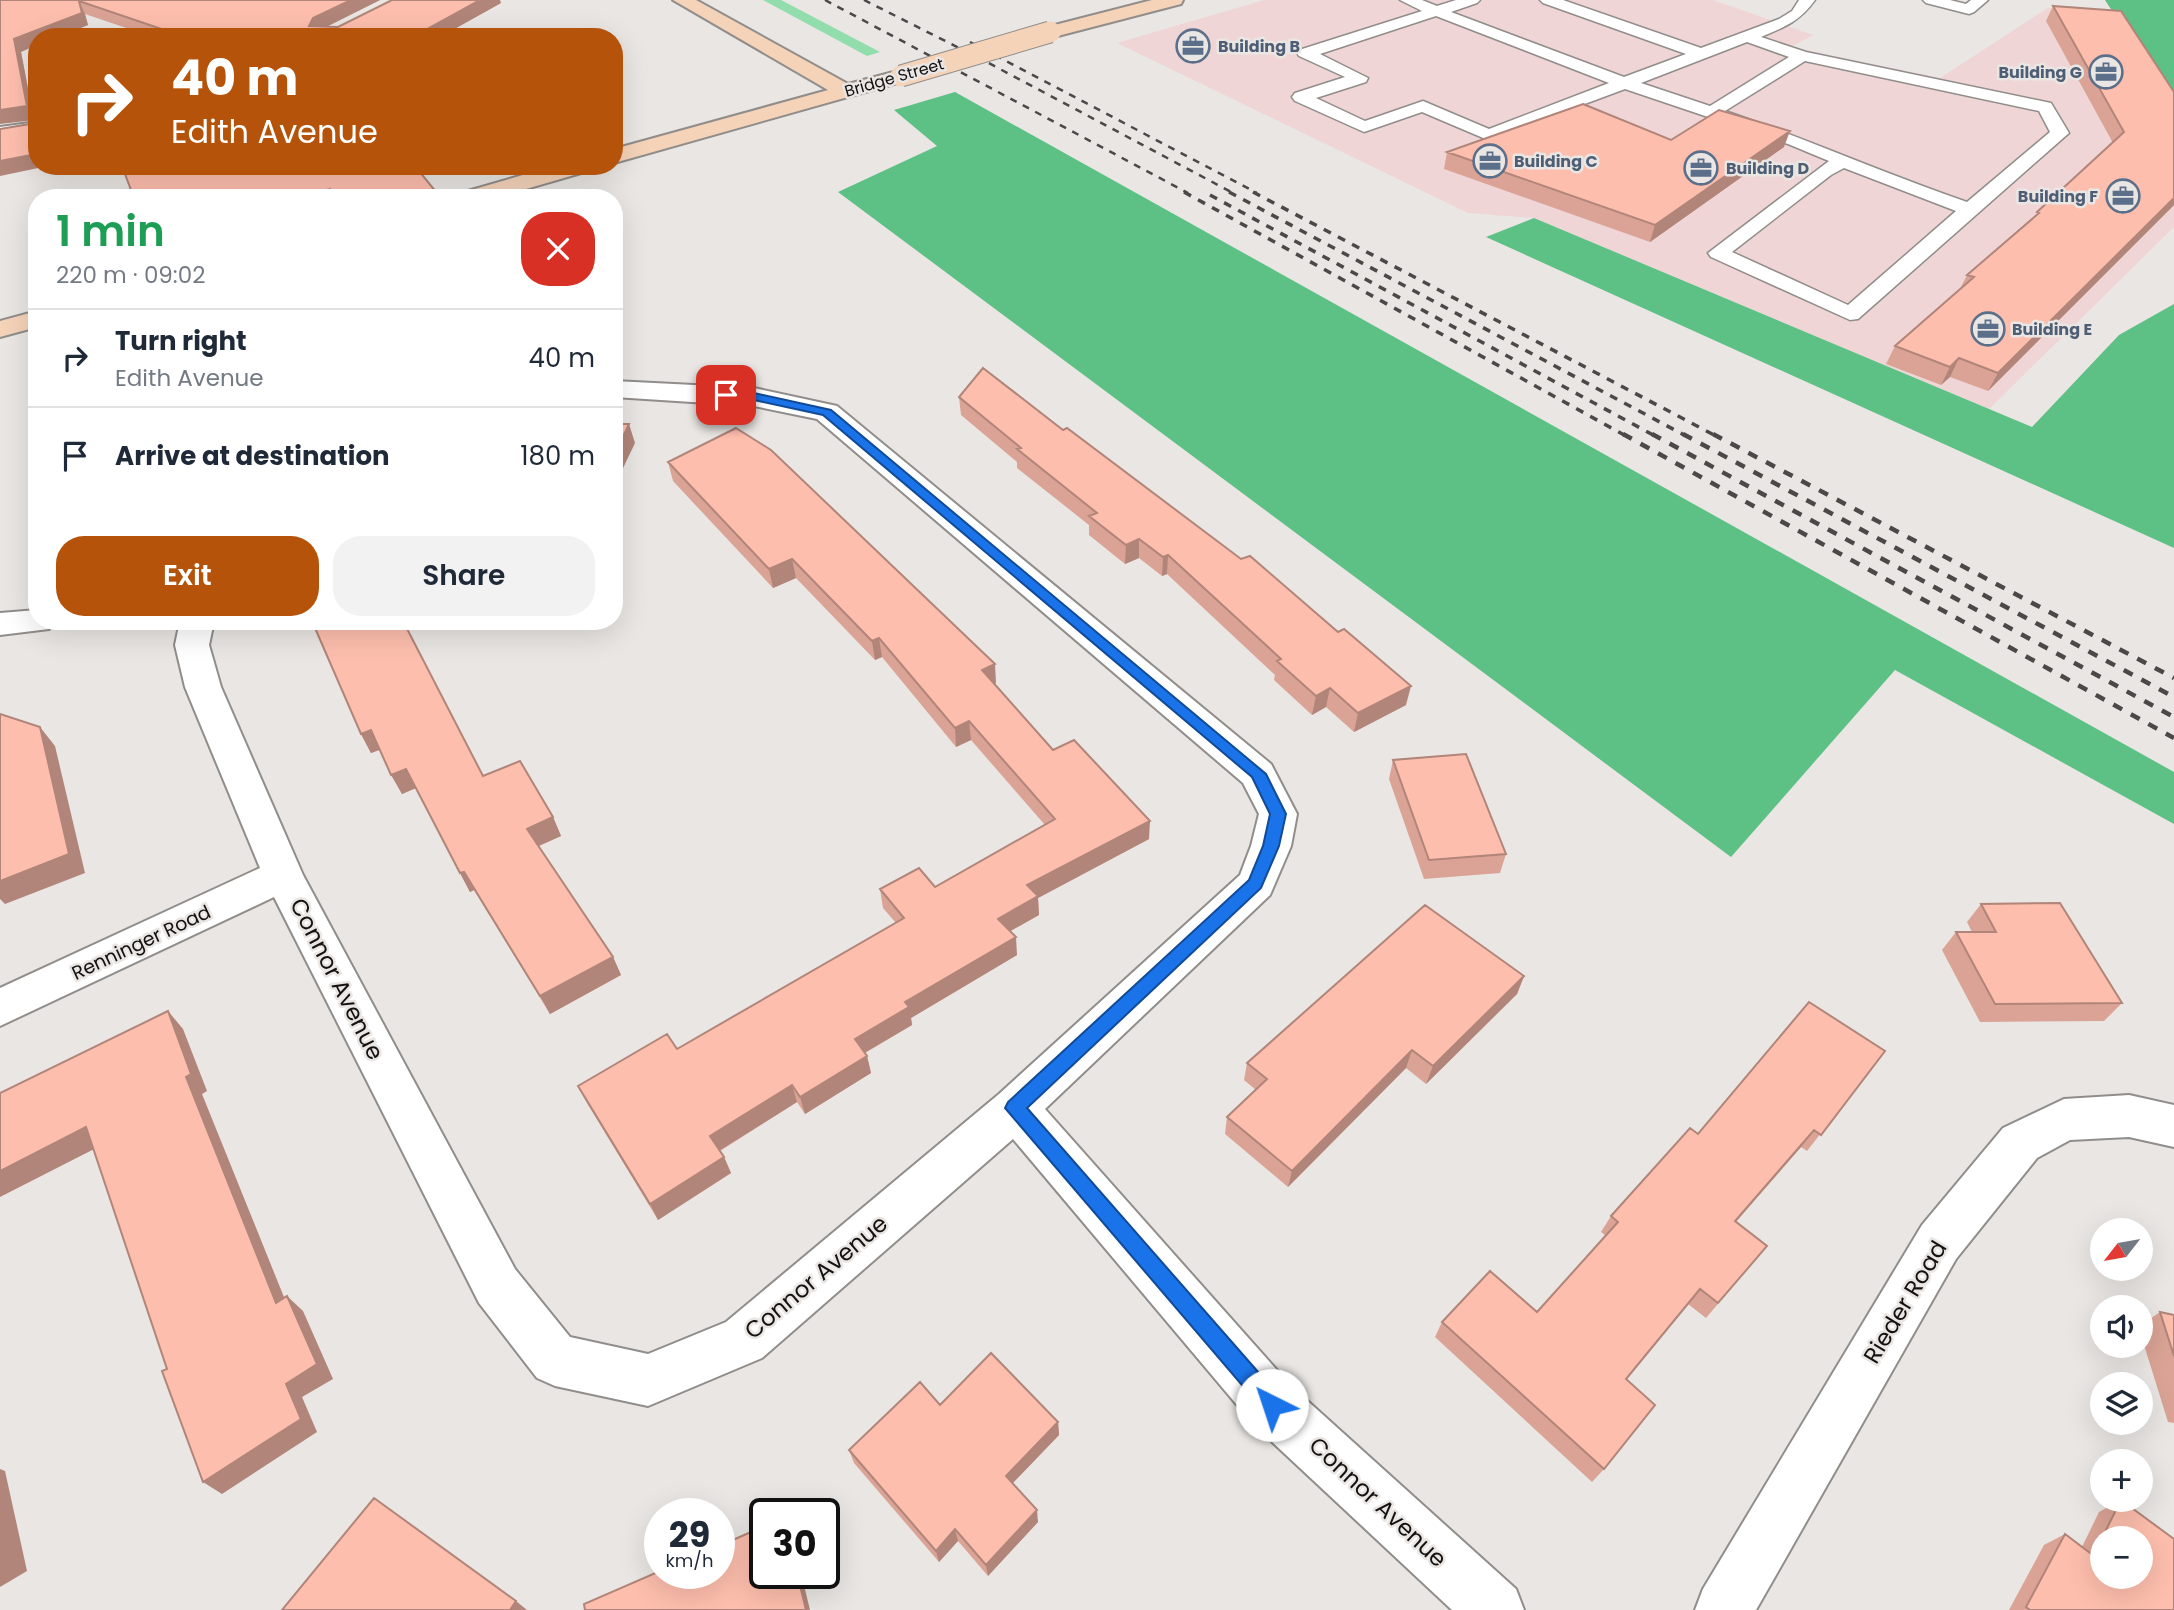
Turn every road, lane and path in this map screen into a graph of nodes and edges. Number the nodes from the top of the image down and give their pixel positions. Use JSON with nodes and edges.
{"nodes":[{"id":1,"x":682,"y":0,"type":"edge"},
{"id":2,"x":1174,"y":0,"type":"edge"},
{"id":3,"x":1408,"y":0,"type":"edge"},
{"id":4,"x":1472,"y":0,"type":"edge"},
{"id":5,"x":1548,"y":0,"type":"edge"},
{"id":6,"x":1807,"y":0,"type":"edge"},
{"id":7,"x":1931,"y":0,"type":"edge"},
{"id":8,"x":1980,"y":0,"type":"edge"},
{"id":9,"x":1435,"y":11,"type":"junction"},
{"id":10,"x":1747,"y":37,"type":"junction"},
{"id":11,"x":1702,"y":54,"type":"junction"},
{"id":12,"x":1802,"y":56,"type":"junction"},
{"id":13,"x":1626,"y":84,"type":"junction"},
{"id":14,"x":845,"y":90,"type":"junction"},
{"id":15,"x":1712,"y":112,"type":"junction"},
{"id":16,"x":28,"y":129,"type":"edge"},
{"id":17,"x":0,"y":134,"type":"edge"},
{"id":18,"x":623,"y":153,"type":"edge"},
{"id":19,"x":1844,"y":160,"type":"junction"},
{"id":20,"x":549,"y":175,"type":"edge"},
{"id":21,"x":500,"y":189,"type":"edge"},
{"id":22,"x":1970,"y":209,"type":"junction"},
{"id":23,"x":28,"y":321,"type":"edge"},
{"id":24,"x":0,"y":329,"type":"edge"},
{"id":25,"x":623,"y":390,"type":"edge"},
{"id":26,"x":28,"y":622,"type":"edge"},
{"id":27,"x":0,"y":624,"type":"edge"},
{"id":28,"x":195,"y":630,"type":"edge"},
{"id":29,"x":283,"y":876,"type":"junction"},
{"id":30,"x":0,"y":1008,"type":"edge"},
{"id":31,"x":1015,"y":1108,"type":"junction"},
{"id":32,"x":2174,"y":1126,"type":"edge"},
{"id":33,"x":1495,"y":1610,"type":"edge"},
{"id":34,"x":1724,"y":1610,"type":"edge"}],
"edges":[{"from":1,"to":14,"type":"street"},
{"from":2,"to":14,"type":"street","name":"Bridge Street","bridge":true},
{"from":3,"to":9,"type":"lane"},
{"from":4,"to":9,"type":"lane"},
{"from":5,"to":11,"type":"lane"},
{"from":6,"to":10,"type":"lane"},
{"from":7,"to":8,"type":"lane"},
{"from":9,"to":13,"type":"lane"},
{"from":9,"to":13,"type":"lane"},
{"from":10,"to":11,"type":"lane"},
{"from":10,"to":12,"type":"lane"},
{"from":11,"to":13,"type":"lane"},
{"from":12,"to":15,"type":"lane"},
{"from":12,"to":22,"type":"lane"},
{"from":13,"to":15,"type":"lane"},
{"from":14,"to":18,"type":"street","name":"Bridge Street"},
{"from":15,"to":19,"type":"lane"},
{"from":16,"to":17,"type":"street"},
{"from":19,"to":22,"type":"lane"},
{"from":19,"to":22,"type":"lane"},
{"from":20,"to":21,"type":"street"},
{"from":23,"to":24,"type":"street"},
{"from":25,"to":31,"type":"street"},
{"from":26,"to":27,"type":"street"},
{"from":28,"to":29,"type":"street","name":"Connor Avenue"},
{"from":29,"to":30,"type":"street","name":"Renninger Road"},
{"from":29,"to":31,"type":"street","name":"Connor Avenue"},
{"from":31,"to":33,"type":"street","name":"Connor Avenue"},
{"from":32,"to":34,"type":"street","name":"Rieder Road"}]}
